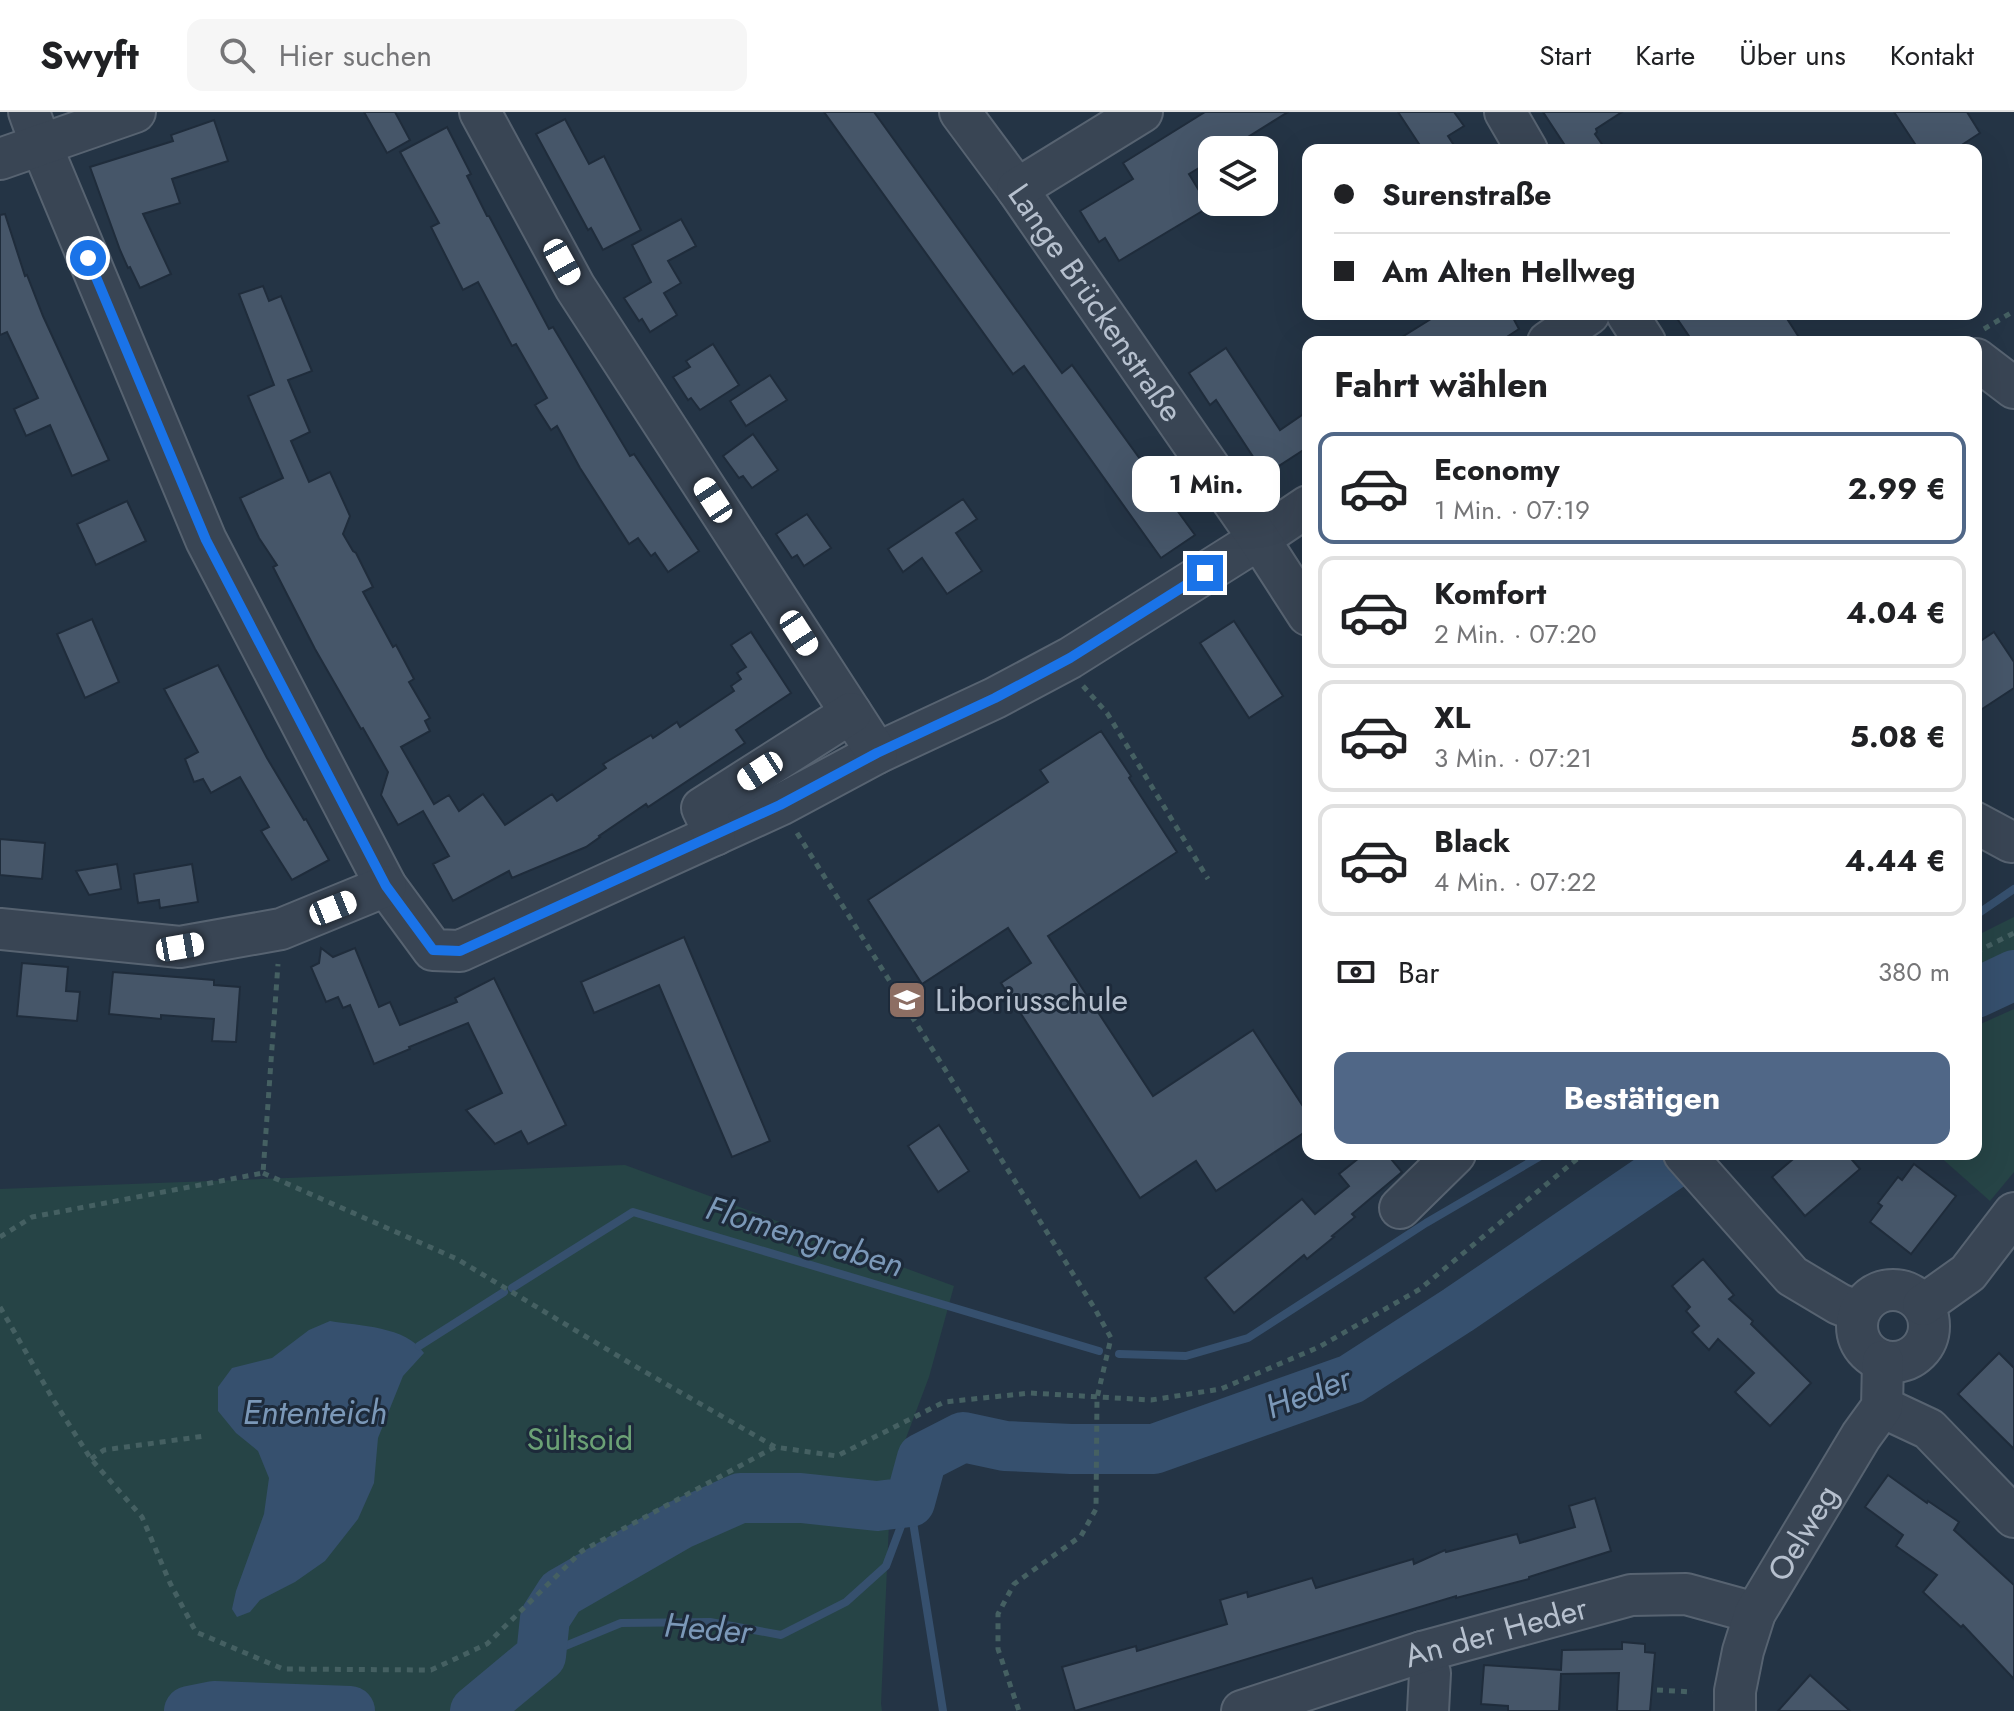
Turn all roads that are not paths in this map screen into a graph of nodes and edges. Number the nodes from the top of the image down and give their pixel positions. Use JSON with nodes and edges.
{"nodes":[{"id":1,"x":135,"y":112,"type":"edge"},
{"id":2,"x":480,"y":112,"type":"edge"},
{"id":3,"x":960,"y":112,"type":"edge"},
{"id":4,"x":1142,"y":112,"type":"edge"},
{"id":5,"x":1505,"y":112,"type":"edge"},
{"id":6,"x":35,"y":128,"type":"edge"},
{"id":7,"x":1524,"y":144,"type":"edge"},
{"id":8,"x":0,"y":159,"type":"edge"},
{"id":9,"x":1017,"y":189,"type":"junction"},
{"id":10,"x":1580,"y":320,"type":"edge"},
{"id":11,"x":1557,"y":336,"type":"edge"},
{"id":12,"x":1982,"y":364,"type":"edge"},
{"id":13,"x":2014,"y":388,"type":"edge"},
{"id":14,"x":1302,"y":510,"type":"edge"},
{"id":15,"x":1259,"y":539,"type":"junction"},
{"id":16,"x":1302,"y":606,"type":"edge"},
{"id":17,"x":851,"y":713,"type":"junction"},
{"id":18,"x":877,"y":753,"type":"junction"},
{"id":19,"x":1982,"y":826,"type":"edge"},
{"id":20,"x":715,"y":835,"type":"junction"},
{"id":21,"x":2014,"y":841,"type":"edge"},
{"id":22,"x":386,"y":886,"type":"junction"},
{"id":23,"x":0,"y":929,"type":"edge"},
{"id":24,"x":1449,"y":1160,"type":"edge"},
{"id":25,"x":1689,"y":1160,"type":"edge"},
{"id":26,"x":1400,"y":1208,"type":"dead end"},
{"id":27,"x":2014,"y":1213,"type":"edge"},
{"id":28,"x":1923,"y":1305,"type":"junction"},
{"id":29,"x":1859,"y":1312,"type":"junction"},
{"id":30,"x":1883,"y":1361,"type":"junction"},
{"id":31,"x":1882,"y":1407,"type":"junction"},
{"id":32,"x":2014,"y":1517,"type":"edge"},
{"id":33,"x":1755,"y":1613,"type":"junction"},
{"id":34,"x":1422,"y":1652,"type":"junction"},
{"id":35,"x":1242,"y":1711,"type":"edge"},
{"id":36,"x":1428,"y":1711,"type":"edge"},
{"id":37,"x":1735,"y":1711,"type":"edge"}],
"edges":[{"from":1,"to":6,"type":"street"},
{"from":2,"to":17,"type":"street"},
{"from":3,"to":9,"type":"street","name":"Lange Brückenstraße"},
{"from":4,"to":9,"type":"street"},
{"from":5,"to":7,"type":"street"},
{"from":6,"to":8,"type":"street"},
{"from":6,"to":22,"type":"street"},
{"from":9,"to":15,"type":"street","name":"Lange Brückenstraße"},
{"from":10,"to":11,"type":"street"},
{"from":12,"to":13,"type":"street"},
{"from":14,"to":15,"type":"street"},
{"from":15,"to":16,"type":"street","name":"Lange Brückenstraße"},
{"from":15,"to":18,"type":"street"},
{"from":17,"to":18,"type":"street"},
{"from":17,"to":20,"type":"street"},
{"from":18,"to":20,"type":"street"},
{"from":19,"to":21,"type":"street"},
{"from":20,"to":22,"type":"street"},
{"from":22,"to":23,"type":"street"},
{"from":24,"to":26,"type":"street"},
{"from":25,"to":29,"type":"street"},
{"from":27,"to":28,"type":"street"},
{"from":28,"to":29,"type":"street"},
{"from":28,"to":30,"type":"street"},
{"from":29,"to":30,"type":"street"},
{"from":30,"to":31,"type":"street"},
{"from":31,"to":32,"type":"street"},
{"from":31,"to":33,"type":"street","name":"Oelweg"},
{"from":33,"to":34,"type":"street","name":"An der Heder"},
{"from":33,"to":37,"type":"street","name":"Oelweg"},
{"from":34,"to":35,"type":"street","name":"An der Heder"},
{"from":34,"to":36,"type":"street"}]}
